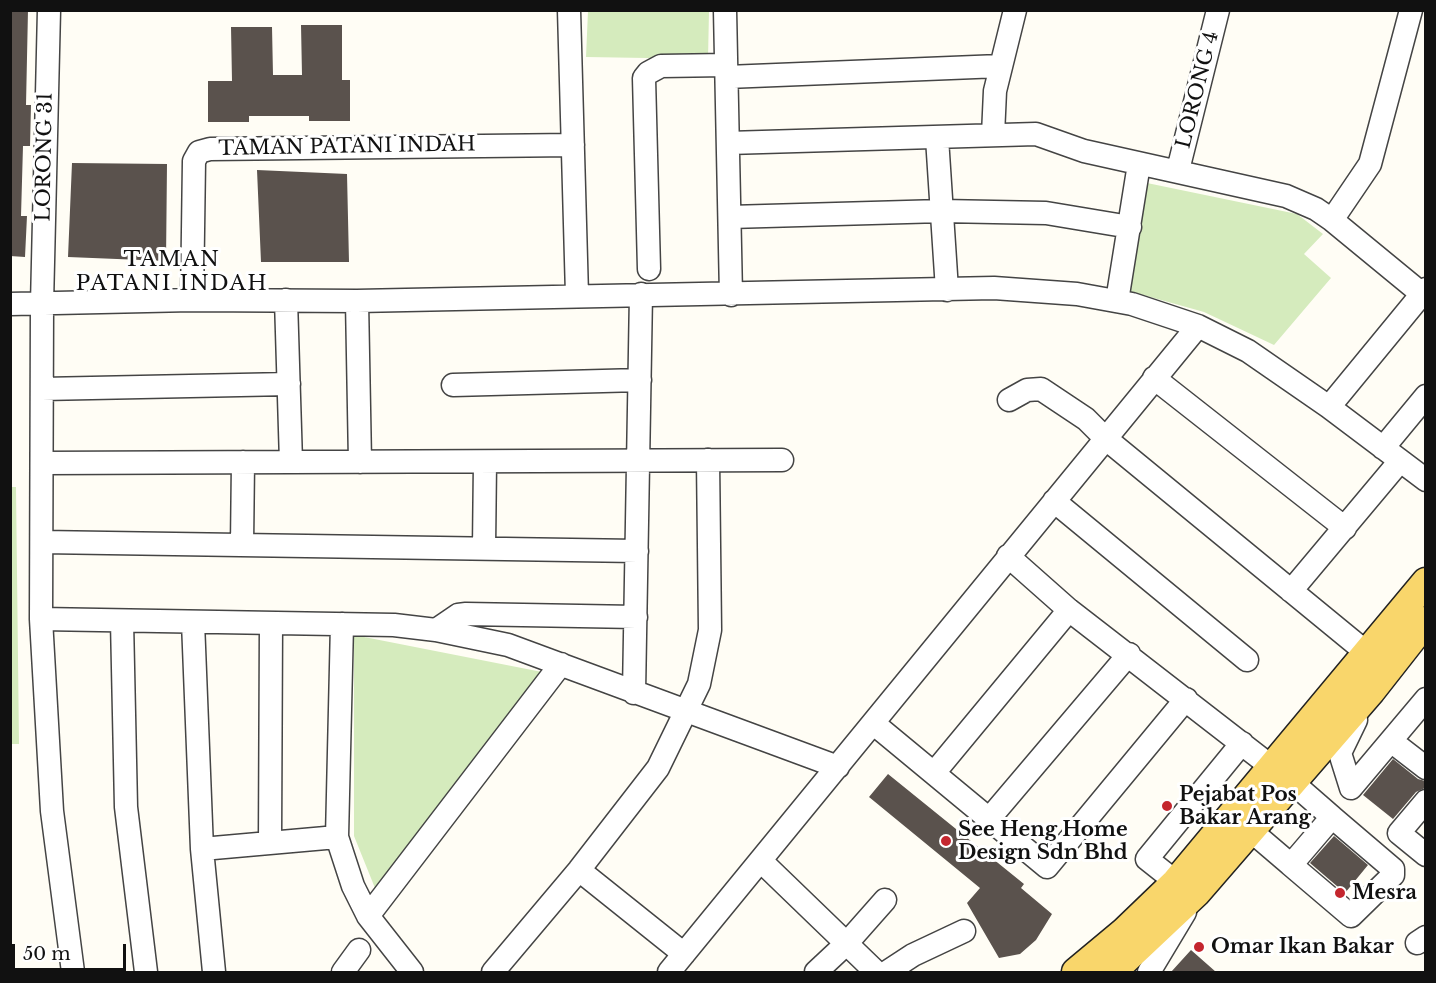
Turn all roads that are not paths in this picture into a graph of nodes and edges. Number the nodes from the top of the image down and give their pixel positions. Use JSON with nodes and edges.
{"nodes":[{"id":1,"x":49,"y":10,"type":"edge"},
{"id":2,"x":569,"y":10,"type":"edge"},
{"id":3,"x":725,"y":10,"type":"edge"},
{"id":4,"x":1015,"y":10,"type":"edge"},
{"id":5,"x":1218,"y":10,"type":"edge"},
{"id":6,"x":1412,"y":10,"type":"edge"},
{"id":7,"x":1000,"y":66,"type":"junction"},
{"id":8,"x":727,"y":71,"type":"junction"},
{"id":9,"x":993,"y":135,"type":"junction"},
{"id":10,"x":937,"y":138,"type":"junction"},
{"id":11,"x":728,"y":143,"type":"junction"},
{"id":12,"x":573,"y":145,"type":"junction"},
{"id":13,"x":1139,"y":164,"type":"junction"},
{"id":14,"x":1178,"y":170,"type":"junction"},
{"id":15,"x":942,"y":211,"type":"junction"},
{"id":16,"x":730,"y":217,"type":"junction"},
{"id":17,"x":1332,"y":220,"type":"junction"},
{"id":18,"x":1130,"y":227,"type":"junction"},
{"id":19,"x":649,"y":269,"type":"dead end"},
{"id":20,"x":947,"y":290,"type":"junction"},
{"id":21,"x":1424,"y":291,"type":"edge"},
{"id":22,"x":641,"y":294,"type":"junction"},
{"id":23,"x":577,"y":295,"type":"junction"},
{"id":24,"x":731,"y":295,"type":"junction"},
{"id":25,"x":192,"y":300,"type":"junction"},
{"id":26,"x":286,"y":300,"type":"junction"},
{"id":27,"x":357,"y":301,"type":"junction"},
{"id":28,"x":1117,"y":301,"type":"junction"},
{"id":29,"x":10,"y":304,"type":"edge"},
{"id":30,"x":42,"y":304,"type":"junction"},
{"id":31,"x":1198,"y":326,"type":"junction"},
{"id":32,"x":1154,"y":378,"type":"junction"},
{"id":33,"x":640,"y":380,"type":"junction"},
{"id":34,"x":289,"y":384,"type":"junction"},
{"id":35,"x":453,"y":385,"type":"dead end"},
{"id":36,"x":42,"y":389,"type":"junction"},
{"id":37,"x":1425,"y":396,"type":"edge"},
{"id":38,"x":1009,"y":400,"type":"dead end"},
{"id":39,"x":1329,"y":407,"type":"junction"},
{"id":40,"x":1105,"y":438,"type":"junction"},
{"id":41,"x":1392,"y":455,"type":"junction"},
{"id":42,"x":708,"y":460,"type":"junction"},
{"id":43,"x":782,"y":460,"type":"dead end"},
{"id":44,"x":638,"y":461,"type":"junction"},
{"id":45,"x":243,"y":462,"type":"junction"},
{"id":46,"x":291,"y":462,"type":"junction"},
{"id":47,"x":360,"y":462,"type":"junction"},
{"id":48,"x":484,"y":462,"type":"junction"},
{"id":49,"x":44,"y":464,"type":"junction"},
{"id":50,"x":1425,"y":480,"type":"edge"},
{"id":51,"x":1054,"y":501,"type":"junction"},
{"id":52,"x":1345,"y":528,"type":"junction"},
{"id":53,"x":42,"y":542,"type":"junction"},
{"id":54,"x":242,"y":545,"type":"junction"},
{"id":55,"x":483,"y":548,"type":"junction"},
{"id":56,"x":637,"y":550,"type":"junction"},
{"id":57,"x":1008,"y":556,"type":"junction"},
{"id":58,"x":1425,"y":582,"type":"edge"},
{"id":59,"x":1291,"y":591,"type":"junction"},
{"id":60,"x":1069,"y":610,"type":"junction"},
{"id":61,"x":636,"y":617,"type":"junction"},
{"id":62,"x":41,"y":620,"type":"junction"},
{"id":63,"x":122,"y":621,"type":"junction"},
{"id":64,"x":1425,"y":621,"type":"edge"},
{"id":65,"x":193,"y":622,"type":"junction"},
{"id":66,"x":270,"y":623,"type":"junction"},
{"id":67,"x":342,"y":624,"type":"junction"},
{"id":68,"x":436,"y":630,"type":"junction"},
{"id":69,"x":1367,"y":653,"type":"junction"},
{"id":70,"x":1129,"y":654,"type":"junction"},
{"id":71,"x":1247,"y":660,"type":"dead end"},
{"id":72,"x":561,"y":664,"type":"junction"},
{"id":73,"x":1371,"y":692,"type":"junction"},
{"id":74,"x":634,"y":693,"type":"junction"},
{"id":75,"x":1186,"y":699,"type":"junction"},
{"id":76,"x":1425,"y":699,"type":"edge"},
{"id":77,"x":687,"y":711,"type":"junction"},
{"id":78,"x":873,"y":723,"type":"junction"},
{"id":79,"x":1390,"y":741,"type":"junction"},
{"id":80,"x":1242,"y":743,"type":"junction"},
{"id":81,"x":838,"y":767,"type":"junction"},
{"id":82,"x":1425,"y":768,"type":"edge"},
{"id":83,"x":934,"y":773,"type":"junction"},
{"id":84,"x":1283,"y":775,"type":"junction"},
{"id":85,"x":1425,"y":801,"type":"edge"},
{"id":86,"x":1332,"y":817,"type":"junction"},
{"id":87,"x":989,"y":819,"type":"junction"},
{"id":88,"x":1250,"y":830,"type":"junction"},
{"id":89,"x":337,"y":837,"type":"junction"},
{"id":90,"x":270,"y":843,"type":"junction"},
{"id":91,"x":202,"y":849,"type":"junction"},
{"id":92,"x":1425,"y":855,"type":"edge"},
{"id":93,"x":761,"y":861,"type":"junction"},
{"id":94,"x":1291,"y":865,"type":"junction"},
{"id":95,"x":579,"y":870,"type":"junction"},
{"id":96,"x":1186,"y":887,"type":"junction"},
{"id":97,"x":885,"y":900,"type":"dead end"},
{"id":98,"x":368,"y":916,"type":"junction"},
{"id":99,"x":964,"y":931,"type":"dead end"},
{"id":100,"x":847,"y":943,"type":"junction"},
{"id":101,"x":359,"y":950,"type":"dead end"},
{"id":102,"x":684,"y":954,"type":"junction"},
{"id":103,"x":404,"y":970,"type":"edge"},
{"id":104,"x":73,"y":972,"type":"edge"},
{"id":105,"x":146,"y":972,"type":"edge"},
{"id":106,"x":213,"y":972,"type":"edge"},
{"id":107,"x":343,"y":972,"type":"edge"},
{"id":108,"x":493,"y":972,"type":"edge"},
{"id":109,"x":669,"y":972,"type":"edge"},
{"id":110,"x":816,"y":972,"type":"edge"},
{"id":111,"x":876,"y":972,"type":"edge"},
{"id":112,"x":887,"y":972,"type":"edge"},
{"id":113,"x":1076,"y":972,"type":"edge"},
{"id":114,"x":1112,"y":972,"type":"edge"},
{"id":115,"x":1149,"y":972,"type":"edge"}],
"edges":[{"from":1,"to":30,"type":"street","name":"LORONG 31"},
{"from":2,"to":12,"type":"street"},
{"from":3,"to":8,"type":"street"},
{"from":4,"to":7,"type":"street"},
{"from":5,"to":14,"type":"street","name":"LORONG 4"},
{"from":6,"to":17,"type":"street"},
{"from":7,"to":8,"type":"street"},
{"from":7,"to":9,"type":"street"},
{"from":8,"to":11,"type":"street"},
{"from":8,"to":19,"type":"street"},
{"from":9,"to":10,"type":"street"},
{"from":9,"to":13,"type":"street"},
{"from":10,"to":11,"type":"street"},
{"from":10,"to":15,"type":"street"},
{"from":11,"to":16,"type":"street"},
{"from":12,"to":23,"type":"street"},
{"from":12,"to":25,"type":"street","name":"TAMAN PATANI INDAH"},
{"from":13,"to":14,"type":"street"},
{"from":13,"to":18,"type":"street"},
{"from":14,"to":17,"type":"street"},
{"from":15,"to":16,"type":"street"},
{"from":15,"to":18,"type":"street"},
{"from":15,"to":20,"type":"street"},
{"from":16,"to":24,"type":"street"},
{"from":17,"to":21,"type":"street"},
{"from":18,"to":28,"type":"street"},
{"from":20,"to":24,"type":"street"},
{"from":20,"to":28,"type":"street"},
{"from":21,"to":39,"type":"street"},
{"from":22,"to":23,"type":"street"},
{"from":22,"to":24,"type":"street"},
{"from":22,"to":33,"type":"street"},
{"from":23,"to":27,"type":"street"},
{"from":25,"to":26,"type":"street"},
{"from":25,"to":30,"type":"street"},
{"from":26,"to":27,"type":"street"},
{"from":26,"to":34,"type":"street"},
{"from":27,"to":47,"type":"street"},
{"from":28,"to":31,"type":"street"},
{"from":29,"to":30,"type":"street"},
{"from":30,"to":36,"type":"street","name":"LORONG 31"},
{"from":31,"to":32,"type":"street"},
{"from":31,"to":39,"type":"street"},
{"from":32,"to":40,"type":"street"},
{"from":32,"to":52,"type":"street"},
{"from":33,"to":35,"type":"street"},
{"from":33,"to":44,"type":"street"},
{"from":34,"to":36,"type":"street"},
{"from":34,"to":46,"type":"street"},
{"from":36,"to":49,"type":"street","name":"LORONG 31"},
{"from":37,"to":41,"type":"street"},
{"from":38,"to":40,"type":"street"},
{"from":39,"to":41,"type":"street"},
{"from":40,"to":51,"type":"street"},
{"from":40,"to":59,"type":"street"},
{"from":41,"to":50,"type":"street"},
{"from":41,"to":52,"type":"street"},
{"from":42,"to":43,"type":"street"},
{"from":42,"to":44,"type":"street"},
{"from":42,"to":77,"type":"street"},
{"from":44,"to":48,"type":"street"},
{"from":44,"to":56,"type":"street"},
{"from":45,"to":46,"type":"street"},
{"from":45,"to":49,"type":"street"},
{"from":45,"to":54,"type":"street"},
{"from":46,"to":47,"type":"street"},
{"from":47,"to":48,"type":"street"},
{"from":48,"to":55,"type":"street"},
{"from":49,"to":53,"type":"street","name":"LORONG 31"},
{"from":51,"to":57,"type":"street"},
{"from":51,"to":71,"type":"street"},
{"from":52,"to":59,"type":"street"},
{"from":53,"to":54,"type":"street"},
{"from":53,"to":62,"type":"street","name":"LORONG 31"},
{"from":54,"to":55,"type":"street"},
{"from":55,"to":56,"type":"street"},
{"from":56,"to":61,"type":"street"},
{"from":57,"to":60,"type":"street"},
{"from":57,"to":78,"type":"street"},
{"from":58,"to":69,"type":"main road"},
{"from":59,"to":69,"type":"street"},
{"from":60,"to":70,"type":"street"},
{"from":60,"to":83,"type":"street"},
{"from":61,"to":68,"type":"street"},
{"from":61,"to":74,"type":"street"},
{"from":62,"to":63,"type":"street"},
{"from":62,"to":104,"type":"street","name":"LORONG 31"},
{"from":63,"to":65,"type":"street"},
{"from":63,"to":105,"type":"street"},
{"from":64,"to":73,"type":"main road"},
{"from":65,"to":66,"type":"street"},
{"from":65,"to":91,"type":"street"},
{"from":66,"to":67,"type":"street"},
{"from":66,"to":90,"type":"street"},
{"from":67,"to":68,"type":"street"},
{"from":67,"to":89,"type":"street"},
{"from":68,"to":72,"type":"street"},
{"from":69,"to":84,"type":"main road"},
{"from":70,"to":75,"type":"street"},
{"from":70,"to":87,"type":"street"},
{"from":72,"to":74,"type":"street"},
{"from":72,"to":98,"type":"street"},
{"from":73,"to":79,"type":"street"},
{"from":73,"to":84,"type":"main road"},
{"from":74,"to":77,"type":"street"},
{"from":75,"to":80,"type":"street"},
{"from":75,"to":87,"type":"street"},
{"from":76,"to":79,"type":"street"},
{"from":77,"to":81,"type":"street"},
{"from":77,"to":95,"type":"street"},
{"from":78,"to":81,"type":"street"},
{"from":78,"to":83,"type":"street"},
{"from":79,"to":82,"type":"street"},
{"from":80,"to":84,"type":"street"},
{"from":80,"to":96,"type":"street"},
{"from":81,"to":93,"type":"street"},
{"from":83,"to":87,"type":"street"},
{"from":84,"to":86,"type":"street"},
{"from":84,"to":88,"type":"main road"},
{"from":84,"to":96,"type":"main road"},
{"from":85,"to":92,"type":"street"},
{"from":86,"to":94,"type":"street"},
{"from":86,"to":94,"type":"street"},
{"from":88,"to":94,"type":"street"},
{"from":88,"to":96,"type":"main road"},
{"from":89,"to":90,"type":"street"},
{"from":89,"to":98,"type":"street"},
{"from":90,"to":91,"type":"street"},
{"from":91,"to":106,"type":"street"},
{"from":93,"to":100,"type":"street"},
{"from":93,"to":102,"type":"street"},
{"from":95,"to":102,"type":"street"},
{"from":95,"to":108,"type":"street"},
{"from":96,"to":113,"type":"main road"},
{"from":96,"to":114,"type":"main road"},
{"from":96,"to":115,"type":"street"},
{"from":97,"to":100,"type":"street"},
{"from":98,"to":103,"type":"street"},
{"from":99,"to":112,"type":"street"},
{"from":100,"to":110,"type":"street"},
{"from":100,"to":111,"type":"street"},
{"from":101,"to":107,"type":"street"},
{"from":102,"to":109,"type":"street"}]}
